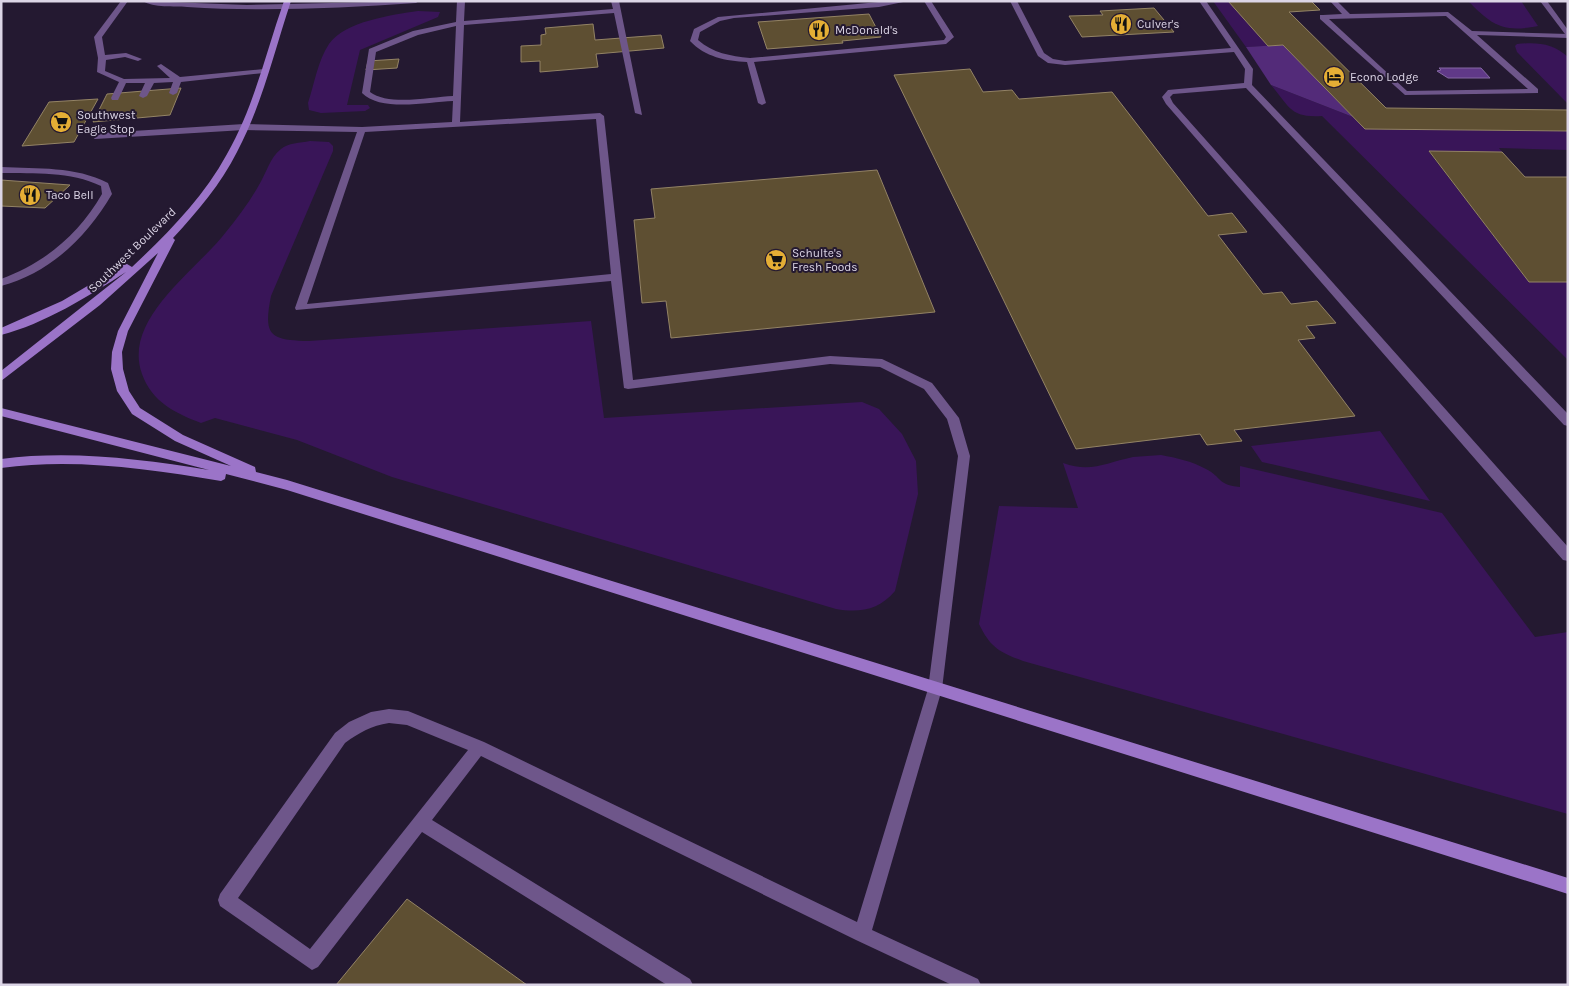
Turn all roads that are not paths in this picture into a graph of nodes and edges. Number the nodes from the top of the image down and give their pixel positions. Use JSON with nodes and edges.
{"nodes":[{"id":1,"x":125,"y":1,"type":"edge"},
{"id":2,"x":146,"y":1,"type":"edge"},
{"id":3,"x":416,"y":1,"type":"edge"},
{"id":4,"x":461,"y":1,"type":"edge"},
{"id":5,"x":615,"y":1,"type":"edge"},
{"id":6,"x":905,"y":1,"type":"edge"},
{"id":7,"x":927,"y":1,"type":"edge"},
{"id":8,"x":1013,"y":1,"type":"edge"},
{"id":9,"x":1202,"y":1,"type":"edge"},
{"id":10,"x":1333,"y":1,"type":"edge"},
{"id":11,"x":1543,"y":1,"type":"edge"},
{"id":12,"x":287,"y":5,"type":"edge"},
{"id":13,"x":1316,"y":10,"type":"dead end"},
{"id":14,"x":617,"y":11,"type":"junction"},
{"id":15,"x":1323,"y":17,"type":"junction"},
{"id":16,"x":1349,"y":17,"type":"junction"},
{"id":17,"x":461,"y":22,"type":"junction"},
{"id":18,"x":1470,"y":34,"type":"junction"},
{"id":19,"x":1568,"y":36,"type":"edge"},
{"id":20,"x":1234,"y":50,"type":"junction"},
{"id":21,"x":102,"y":58,"type":"junction"},
{"id":22,"x":138,"y":58,"type":"dead end"},
{"id":23,"x":750,"y":60,"type":"junction"},
{"id":24,"x":161,"y":66,"type":"dead end"},
{"id":25,"x":264,"y":71,"type":"junction"},
{"id":26,"x":178,"y":80,"type":"junction"},
{"id":27,"x":123,"y":81,"type":"junction"},
{"id":28,"x":150,"y":82,"type":"junction"},
{"id":29,"x":1248,"y":85,"type":"junction"},
{"id":30,"x":173,"y":93,"type":"dead end"},
{"id":31,"x":143,"y":96,"type":"dead end"},
{"id":32,"x":115,"y":98,"type":"dead end"},
{"id":33,"x":457,"y":98,"type":"junction"},
{"id":34,"x":762,"y":103,"type":"dead end"},
{"id":35,"x":639,"y":113,"type":"dead end"},
{"id":36,"x":162,"y":122,"type":"dead end"},
{"id":37,"x":127,"y":125,"type":"dead end"},
{"id":38,"x":456,"y":126,"type":"junction"},
{"id":39,"x":100,"y":127,"type":"dead end"},
{"id":40,"x":244,"y":127,"type":"junction"},
{"id":41,"x":362,"y":130,"type":"junction"},
{"id":42,"x":158,"y":132,"type":"junction"},
{"id":43,"x":122,"y":134,"type":"junction"},
{"id":44,"x":1,"y":170,"type":"edge"},
{"id":45,"x":175,"y":230,"type":"junction"},
{"id":46,"x":616,"y":277,"type":"junction"},
{"id":47,"x":1,"y":283,"type":"edge"},
{"id":48,"x":1,"y":332,"type":"edge"},
{"id":49,"x":1,"y":377,"type":"edge"},
{"id":50,"x":1,"y":412,"type":"edge"},
{"id":51,"x":1568,"y":422,"type":"edge"},
{"id":52,"x":1,"y":464,"type":"edge"},
{"id":53,"x":287,"y":486,"type":"junction"},
{"id":54,"x":1568,"y":556,"type":"edge"},
{"id":55,"x":934,"y":689,"type":"junction"},
{"id":56,"x":480,"y":747,"type":"junction"},
{"id":57,"x":422,"y":823,"type":"junction"},
{"id":58,"x":1568,"y":886,"type":"edge"},
{"id":59,"x":862,"y":934,"type":"junction"},
{"id":60,"x":684,"y":985,"type":"edge"},
{"id":61,"x":972,"y":985,"type":"edge"}],
"edges":[{"from":1,"to":21,"type":"street"},
{"from":2,"to":12,"type":"street"},
{"from":3,"to":12,"type":"street"},
{"from":4,"to":17,"type":"street"},
{"from":5,"to":14,"type":"street"},
{"from":6,"to":23,"type":"street"},
{"from":7,"to":23,"type":"street"},
{"from":8,"to":20,"type":"street"},
{"from":9,"to":20,"type":"street"},
{"from":10,"to":16,"type":"street"},
{"from":11,"to":19,"type":"street"},
{"from":12,"to":25,"type":"main road","name":"Southwest Boulevard"},
{"from":13,"to":15,"type":"street"},
{"from":14,"to":17,"type":"street"},
{"from":14,"to":35,"type":"street"},
{"from":15,"to":16,"type":"street"},
{"from":15,"to":18,"type":"street"},
{"from":16,"to":18,"type":"street"},
{"from":17,"to":33,"type":"street"},
{"from":17,"to":33,"type":"street"},
{"from":18,"to":19,"type":"street"},
{"from":20,"to":29,"type":"street"},
{"from":21,"to":22,"type":"street"},
{"from":21,"to":27,"type":"street"},
{"from":23,"to":34,"type":"street"},
{"from":24,"to":26,"type":"street"},
{"from":25,"to":26,"type":"street"},
{"from":25,"to":40,"type":"main road","name":"Southwest Boulevard"},
{"from":26,"to":28,"type":"street"},
{"from":26,"to":30,"type":"street"},
{"from":27,"to":28,"type":"street"},
{"from":27,"to":32,"type":"street"},
{"from":28,"to":31,"type":"street"},
{"from":29,"to":51,"type":"street"},
{"from":29,"to":54,"type":"street"},
{"from":33,"to":38,"type":"street"},
{"from":36,"to":42,"type":"street"},
{"from":37,"to":43,"type":"street"},
{"from":38,"to":41,"type":"street"},
{"from":38,"to":46,"type":"street"},
{"from":39,"to":43,"type":"street"},
{"from":40,"to":41,"type":"street"},
{"from":40,"to":42,"type":"street"},
{"from":40,"to":45,"type":"main road","name":"Southwest Boulevard"},
{"from":41,"to":46,"type":"street"},
{"from":42,"to":43,"type":"street"},
{"from":44,"to":47,"type":"street"},
{"from":45,"to":48,"type":"main road"},
{"from":45,"to":49,"type":"main road","name":"Southwest Boulevard"},
{"from":45,"to":53,"type":"main road"},
{"from":46,"to":55,"type":"street"},
{"from":50,"to":53,"type":"main road"},
{"from":52,"to":53,"type":"main road"},
{"from":53,"to":55,"type":"main road"},
{"from":55,"to":58,"type":"main road"},
{"from":55,"to":59,"type":"street"},
{"from":56,"to":57,"type":"street"},
{"from":56,"to":57,"type":"street"},
{"from":56,"to":59,"type":"street"},
{"from":57,"to":60,"type":"street"},
{"from":59,"to":61,"type":"street"}]}
